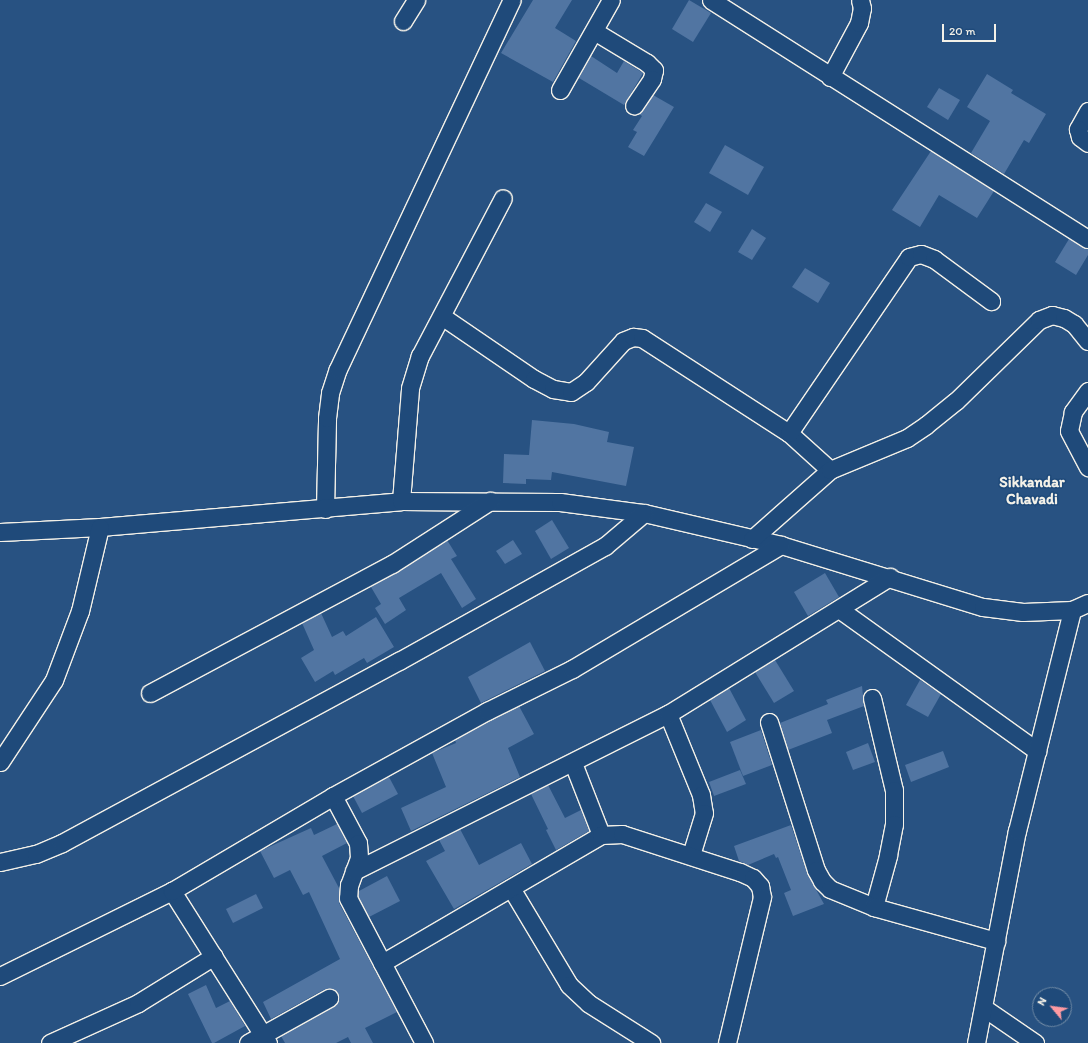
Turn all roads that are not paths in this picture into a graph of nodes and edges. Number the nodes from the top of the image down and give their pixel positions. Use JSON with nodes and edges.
{"nodes":[{"id":1,"x":416,"y":0,"type":"edge"},
{"id":2,"x":611,"y":0,"type":"edge"},
{"id":3,"x":711,"y":0,"type":"edge"},
{"id":4,"x":860,"y":0,"type":"edge"},
{"id":5,"x":511,"y":1,"type":"edge"},
{"id":6,"x":403,"y":21,"type":"dead end"},
{"id":7,"x":594,"y":31,"type":"junction"},
{"id":8,"x":830,"y":77,"type":"junction"},
{"id":9,"x":560,"y":90,"type":"dead end"},
{"id":10,"x":634,"y":106,"type":"dead end"},
{"id":11,"x":1088,"y":111,"type":"edge"},
{"id":12,"x":1088,"y":143,"type":"edge"},
{"id":13,"x":503,"y":198,"type":"dead end"},
{"id":14,"x":1088,"y":239,"type":"edge"},
{"id":15,"x":991,"y":301,"type":"dead end"},
{"id":16,"x":443,"y":316,"type":"junction"},
{"id":17,"x":1088,"y":341,"type":"edge"},
{"id":18,"x":1088,"y":391,"type":"edge"},
{"id":19,"x":789,"y":433,"type":"junction"},
{"id":20,"x":1088,"y":467,"type":"edge"},
{"id":21,"x":830,"y":470,"type":"junction"},
{"id":22,"x":490,"y":501,"type":"junction"},
{"id":23,"x":401,"y":502,"type":"junction"},
{"id":24,"x":325,"y":509,"type":"junction"},
{"id":25,"x":644,"y":513,"type":"junction"},
{"id":26,"x":100,"y":527,"type":"junction"},
{"id":27,"x":0,"y":532,"type":"edge"},
{"id":28,"x":752,"y":539,"type":"junction"},
{"id":29,"x":781,"y":545,"type":"junction"},
{"id":30,"x":890,"y":577,"type":"junction"},
{"id":31,"x":1080,"y":607,"type":"edge"},
{"id":32,"x":839,"y":609,"type":"junction"},
{"id":33,"x":150,"y":693,"type":"dead end"},
{"id":34,"x":872,"y":698,"type":"dead end"},
{"id":35,"x":668,"y":714,"type":"junction"},
{"id":36,"x":769,"y":722,"type":"dead end"},
{"id":37,"x":1037,"y":751,"type":"junction"},
{"id":38,"x":0,"y":762,"type":"edge"},
{"id":39,"x":573,"y":763,"type":"junction"},
{"id":40,"x":333,"y":796,"type":"junction"},
{"id":41,"x":601,"y":835,"type":"junction"},
{"id":42,"x":691,"y":855,"type":"junction"},
{"id":43,"x":0,"y":862,"type":"edge"},
{"id":44,"x":354,"y":871,"type":"junction"},
{"id":45,"x":511,"y":888,"type":"junction"},
{"id":46,"x":172,"y":890,"type":"junction"},
{"id":47,"x":874,"y":907,"type":"junction"},
{"id":48,"x":996,"y":941,"type":"junction"},
{"id":49,"x":214,"y":956,"type":"junction"},
{"id":50,"x":382,"y":963,"type":"junction"},
{"id":51,"x":0,"y":976,"type":"edge"},
{"id":52,"x":329,"y":998,"type":"dead end"},
{"id":53,"x":984,"y":1008,"type":"junction"},
{"id":54,"x":266,"y":1039,"type":"edge"},
{"id":55,"x":50,"y":1043,"type":"edge"},
{"id":56,"x":248,"y":1043,"type":"edge"},
{"id":57,"x":424,"y":1043,"type":"edge"},
{"id":58,"x":651,"y":1043,"type":"edge"},
{"id":59,"x":727,"y":1043,"type":"edge"},
{"id":60,"x":976,"y":1043,"type":"edge"},
{"id":61,"x":1035,"y":1043,"type":"edge"}],
"edges":[{"from":1,"to":6,"type":"street"},
{"from":2,"to":7,"type":"street"},
{"from":3,"to":8,"type":"street"},
{"from":4,"to":8,"type":"street"},
{"from":5,"to":24,"type":"street"},
{"from":7,"to":9,"type":"street"},
{"from":7,"to":10,"type":"street"},
{"from":8,"to":14,"type":"street"},
{"from":11,"to":12,"type":"street"},
{"from":13,"to":16,"type":"street"},
{"from":15,"to":19,"type":"street"},
{"from":16,"to":19,"type":"street"},
{"from":16,"to":23,"type":"street"},
{"from":17,"to":21,"type":"street"},
{"from":18,"to":20,"type":"street"},
{"from":19,"to":21,"type":"street"},
{"from":21,"to":28,"type":"street"},
{"from":22,"to":23,"type":"street"},
{"from":22,"to":25,"type":"street"},
{"from":22,"to":33,"type":"street"},
{"from":23,"to":24,"type":"street"},
{"from":24,"to":26,"type":"street"},
{"from":25,"to":28,"type":"street"},
{"from":25,"to":43,"type":"street"},
{"from":26,"to":27,"type":"street"},
{"from":26,"to":38,"type":"street"},
{"from":28,"to":29,"type":"street"},
{"from":29,"to":30,"type":"street"},
{"from":29,"to":40,"type":"street"},
{"from":30,"to":31,"type":"street"},
{"from":30,"to":32,"type":"street"},
{"from":31,"to":37,"type":"street"},
{"from":32,"to":35,"type":"street"},
{"from":32,"to":37,"type":"street"},
{"from":34,"to":47,"type":"street"},
{"from":35,"to":39,"type":"street"},
{"from":35,"to":42,"type":"street"},
{"from":36,"to":47,"type":"street"},
{"from":37,"to":48,"type":"street"},
{"from":39,"to":41,"type":"street"},
{"from":39,"to":44,"type":"street"},
{"from":40,"to":44,"type":"street"},
{"from":40,"to":46,"type":"street"},
{"from":41,"to":42,"type":"street"},
{"from":41,"to":45,"type":"street"},
{"from":42,"to":59,"type":"street"},
{"from":44,"to":50,"type":"street"},
{"from":45,"to":50,"type":"street"},
{"from":45,"to":58,"type":"street"},
{"from":46,"to":49,"type":"street"},
{"from":46,"to":51,"type":"street"},
{"from":47,"to":48,"type":"street"},
{"from":48,"to":53,"type":"street"},
{"from":49,"to":54,"type":"street"},
{"from":49,"to":55,"type":"street"},
{"from":50,"to":57,"type":"street"},
{"from":52,"to":54,"type":"street"},
{"from":53,"to":60,"type":"street"},
{"from":53,"to":61,"type":"street"},
{"from":54,"to":56,"type":"street"}]}
